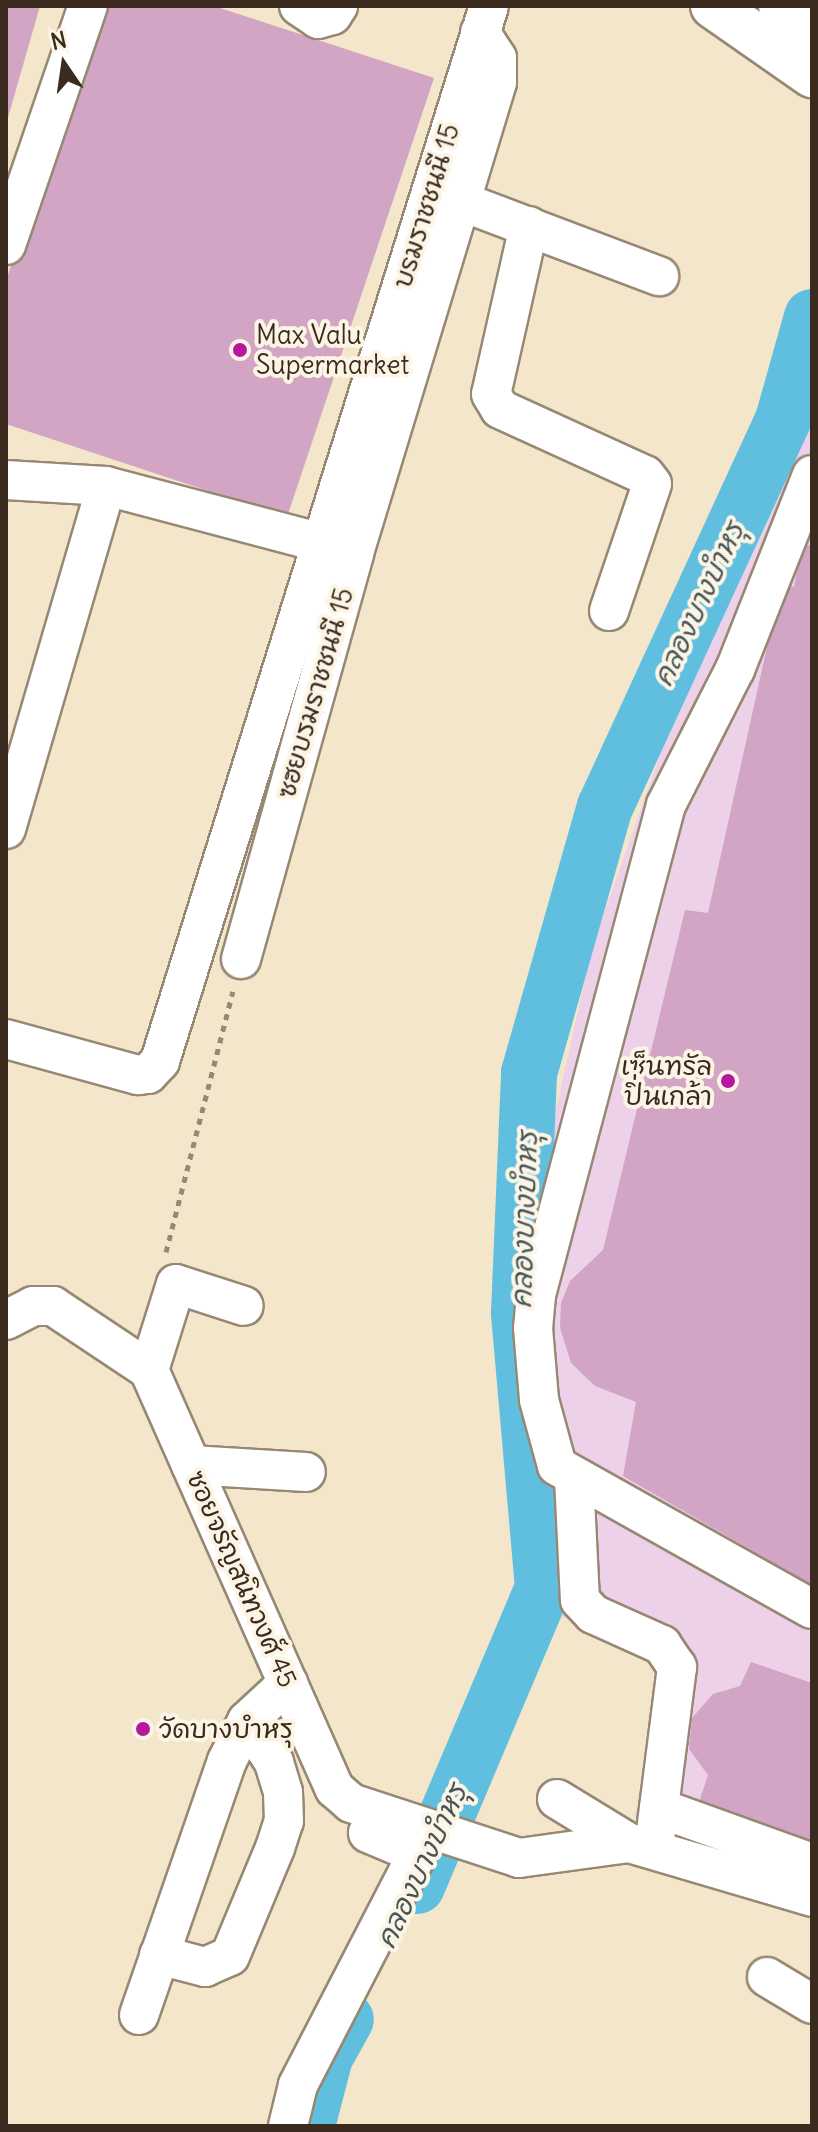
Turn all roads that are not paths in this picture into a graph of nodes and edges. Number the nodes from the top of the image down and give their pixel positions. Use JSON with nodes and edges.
{"nodes":[{"id":1,"x":88,"y":6,"type":"edge"},
{"id":2,"x":299,"y":6,"type":"edge"},
{"id":3,"x":338,"y":6,"type":"edge"},
{"id":4,"x":713,"y":6,"type":"edge"},
{"id":5,"x":781,"y":6,"type":"edge"},
{"id":6,"x":484,"y":22,"type":"edge"},
{"id":7,"x":812,"y":27,"type":"edge"},
{"id":8,"x":812,"y":75,"type":"edge"},
{"id":9,"x":457,"y":211,"type":"junction"},
{"id":10,"x":535,"y":236,"type":"junction"},
{"id":11,"x":6,"y":245,"type":"edge"},
{"id":12,"x":659,"y":276,"type":"dead end"},
{"id":13,"x":812,"y":475,"type":"edge"},
{"id":14,"x":6,"y":480,"type":"edge"},
{"id":15,"x":106,"y":486,"type":"junction"},
{"id":16,"x":322,"y":543,"type":"junction"},
{"id":17,"x":609,"y":611,"type":"dead end"},
{"id":18,"x":6,"y":829,"type":"edge"},
{"id":19,"x":241,"y":959,"type":"road end"},
{"id":20,"x":6,"y":1039,"type":"edge"},
{"id":21,"x":244,"y":1306,"type":"dead end"},
{"id":22,"x":6,"y":1320,"type":"edge"},
{"id":23,"x":149,"y":1370,"type":"junction"},
{"id":24,"x":191,"y":1465,"type":"junction"},
{"id":25,"x":306,"y":1472,"type":"dead end"},
{"id":26,"x":574,"y":1478,"type":"junction"},
{"id":27,"x":812,"y":1609,"type":"edge"},
{"id":28,"x":288,"y":1683,"type":"junction"},
{"id":29,"x":247,"y":1721,"type":"junction"},
{"id":30,"x":557,"y":1799,"type":"dead end"},
{"id":31,"x":347,"y":1800,"type":"junction"},
{"id":32,"x":659,"y":1808,"type":"junction"},
{"id":33,"x":642,"y":1845,"type":"junction"},
{"id":34,"x":812,"y":1863,"type":"edge"},
{"id":35,"x":812,"y":1897,"type":"edge"},
{"id":36,"x":159,"y":1955,"type":"junction"},
{"id":37,"x":767,"y":1977,"type":"dead end"},
{"id":38,"x":812,"y":2004,"type":"edge"},
{"id":39,"x":139,"y":2015,"type":"dead end"},
{"id":40,"x":288,"y":2126,"type":"edge"}],
"edges":[{"from":1,"to":11,"type":"street"},
{"from":2,"to":3,"type":"street"},
{"from":4,"to":8,"type":"main road"},
{"from":5,"to":7,"type":"main road"},
{"from":6,"to":9,"type":"street","name":"ซฮยบรมราชชนนี 15"},
{"from":6,"to":16,"type":"street","name":"บรมราชชนนี 15"},
{"from":9,"to":10,"type":"street"},
{"from":9,"to":19,"type":"street","name":"ซฮยบรมราชชนนี 15"},
{"from":10,"to":12,"type":"street"},
{"from":10,"to":17,"type":"street"},
{"from":13,"to":26,"type":"street"},
{"from":14,"to":15,"type":"street"},
{"from":15,"to":16,"type":"street"},
{"from":15,"to":18,"type":"street"},
{"from":16,"to":20,"type":"street","name":"บรมราชชนนี 15"},
{"from":21,"to":23,"type":"street"},
{"from":22,"to":23,"type":"street"},
{"from":23,"to":24,"type":"street","name":"ซอยจรัญสนิทวงศ์ 45"},
{"from":24,"to":25,"type":"street"},
{"from":24,"to":28,"type":"street","name":"ซอยจรัญสนิทวงศ์ 45"},
{"from":26,"to":27,"type":"street"},
{"from":26,"to":32,"type":"street"},
{"from":28,"to":29,"type":"street"},
{"from":28,"to":31,"type":"street","name":"ซอยจรัญสนิทวงศ์ 45"},
{"from":29,"to":36,"type":"street"},
{"from":29,"to":36,"type":"street"},
{"from":30,"to":33,"type":"street"},
{"from":31,"to":33,"type":"street"},
{"from":31,"to":40,"type":"street","name":"ซอยจรัญสนิทวงศ์ 45"},
{"from":32,"to":33,"type":"street"},
{"from":32,"to":34,"type":"street"},
{"from":33,"to":35,"type":"street"},
{"from":36,"to":39,"type":"street"},
{"from":37,"to":38,"type":"street"}]}
